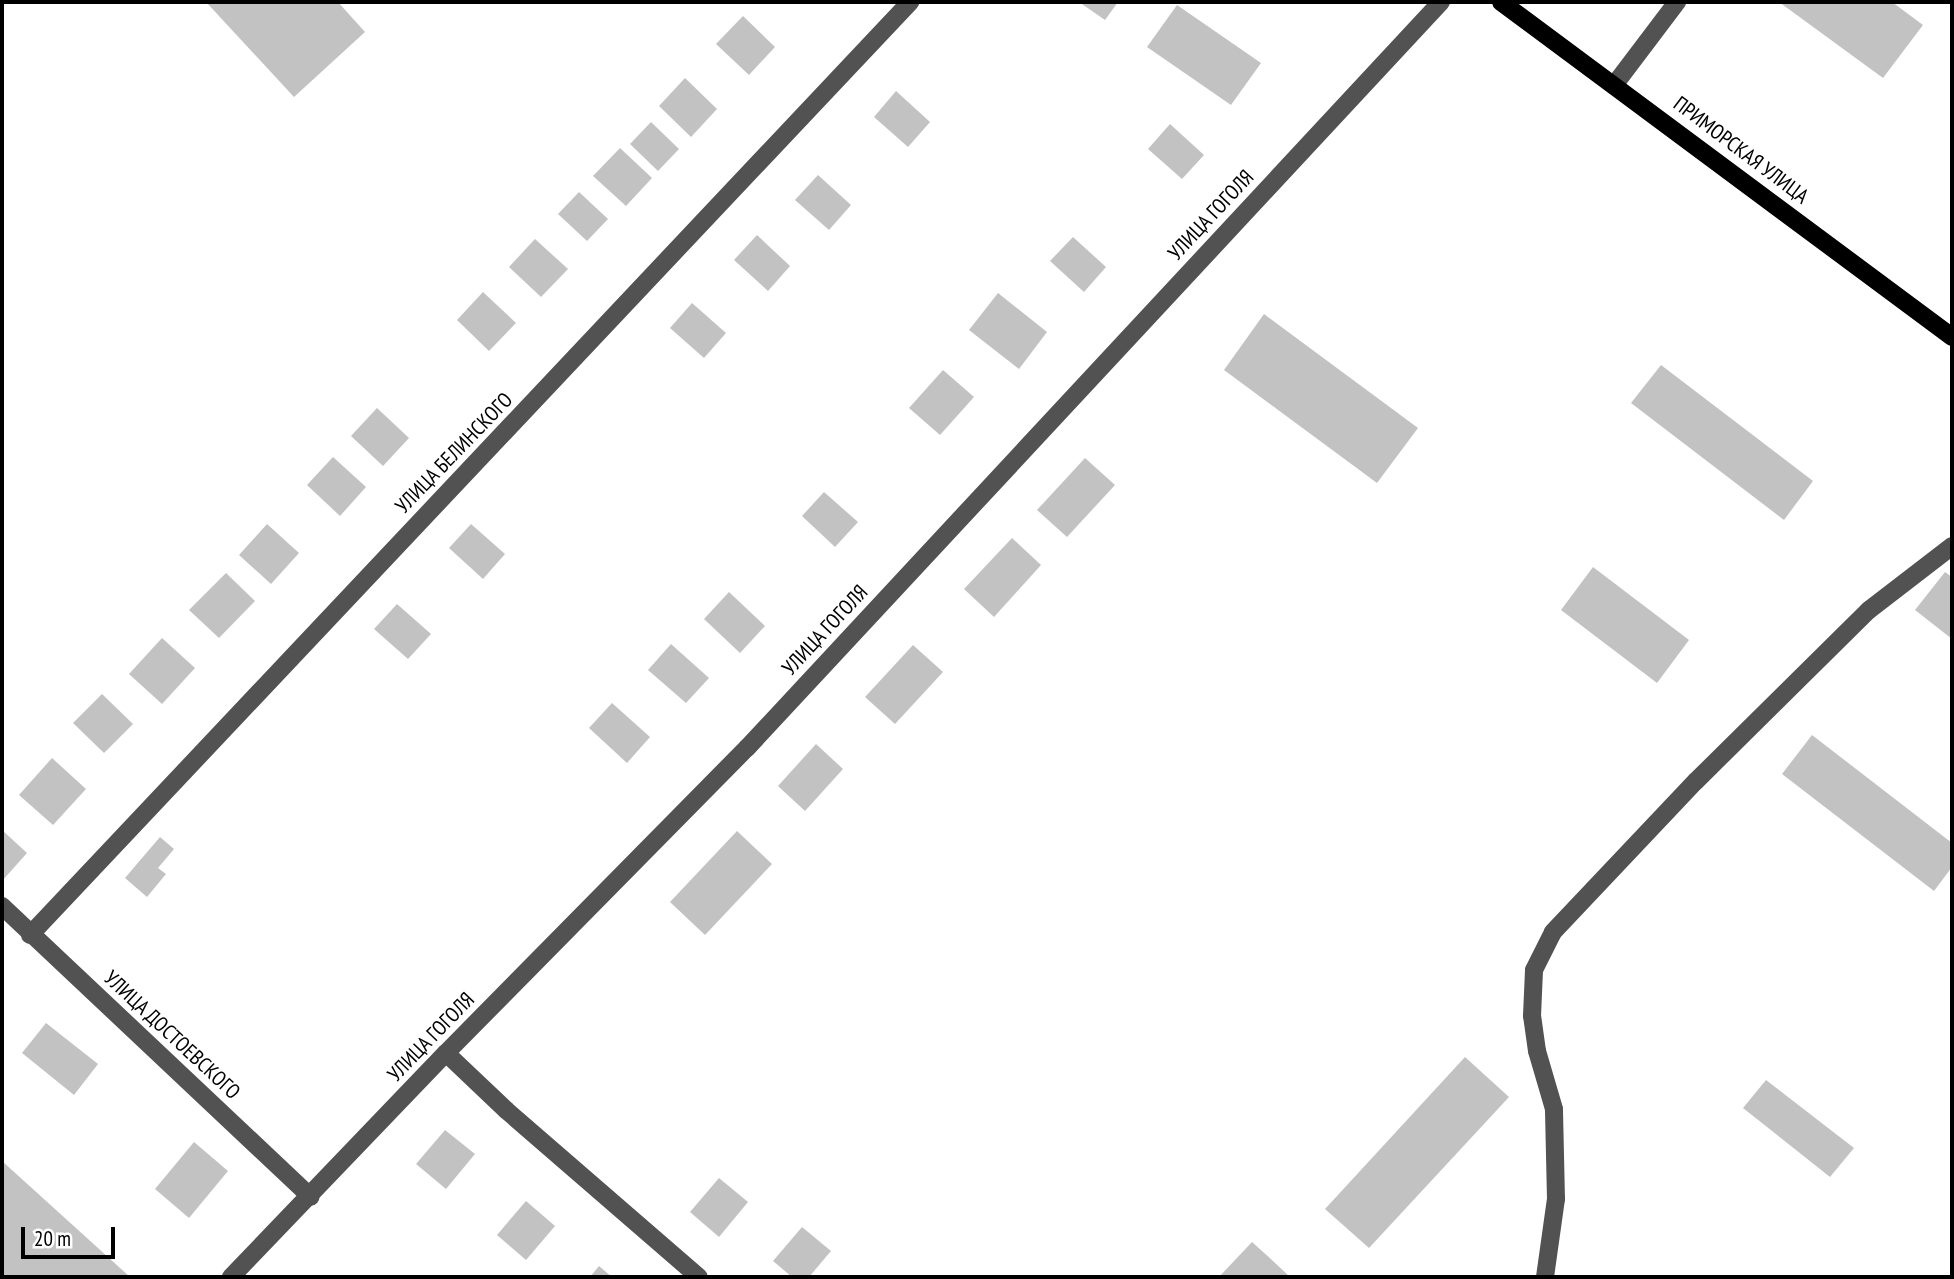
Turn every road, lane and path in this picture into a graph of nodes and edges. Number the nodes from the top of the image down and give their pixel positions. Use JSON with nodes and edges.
{"nodes":[{"id":1,"x":910,"y":2,"type":"edge"},
{"id":2,"x":1440,"y":2,"type":"edge"},
{"id":3,"x":1501,"y":2,"type":"edge"},
{"id":4,"x":1677,"y":2,"type":"edge"},
{"id":5,"x":1615,"y":84,"type":"junction"},
{"id":6,"x":1952,"y":337,"type":"edge"},
{"id":7,"x":1952,"y":546,"type":"edge"},
{"id":8,"x":2,"y":906,"type":"edge"},
{"id":9,"x":30,"y":935,"type":"junction"},
{"id":10,"x":446,"y":1053,"type":"junction"},
{"id":11,"x":311,"y":1197,"type":"junction"},
{"id":12,"x":231,"y":1277,"type":"edge"},
{"id":13,"x":699,"y":1277,"type":"edge"},
{"id":14,"x":1545,"y":1277,"type":"edge"}],
"edges":[{"from":1,"to":9,"type":"lane","name":"УЛИЦА БЕЛИНСКОГО"},
{"from":2,"to":10,"type":"lane","name":"УЛИЦА ГОГОЛЯ"},
{"from":3,"to":5,"type":"main road","name":"ПРИМОРСКАЯ УЛИЦА"},
{"from":4,"to":5,"type":"lane"},
{"from":5,"to":6,"type":"main road","name":"ПРИМОРСКАЯ УЛИЦА"},
{"from":7,"to":14,"type":"lane"},
{"from":8,"to":9,"type":"lane","name":"УЛИЦА ДОСТОЕВСКОГО"},
{"from":9,"to":11,"type":"lane","name":"УЛИЦА ДОСТОЕВСКОГО"},
{"from":10,"to":11,"type":"lane","name":"УЛИЦА ГОГОЛЯ"},
{"from":10,"to":13,"type":"lane"},
{"from":11,"to":12,"type":"lane","name":"УЛИЦА ГОГОЛЯ"}]}
